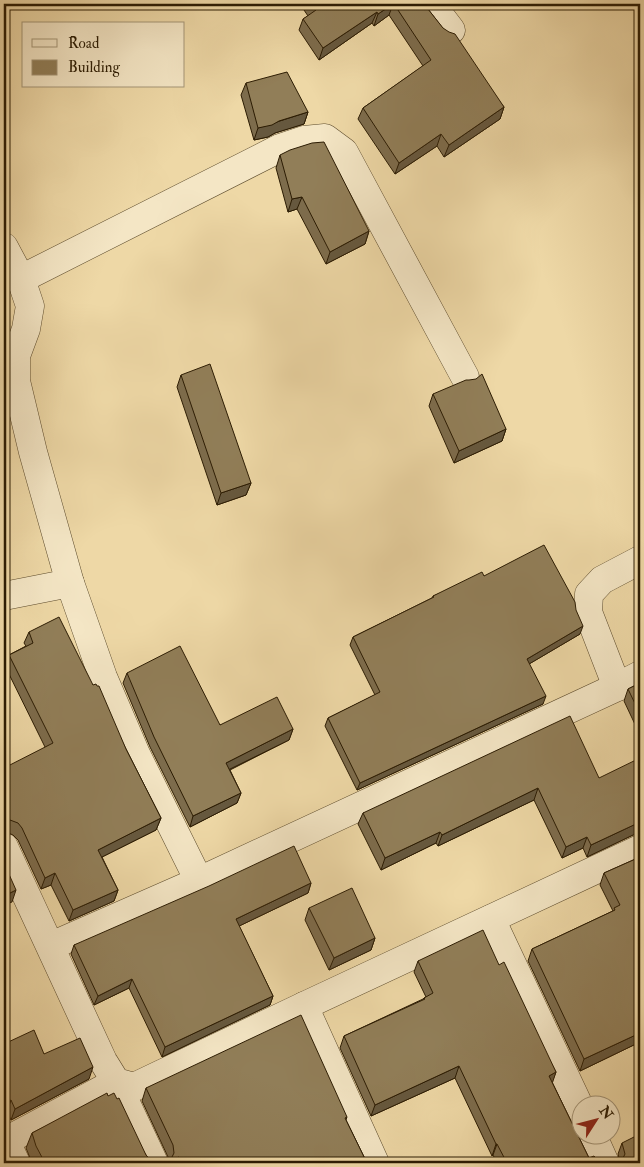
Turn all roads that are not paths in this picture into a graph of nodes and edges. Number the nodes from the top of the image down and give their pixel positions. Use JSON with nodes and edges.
{"nodes":[{"id":1,"x":431,"y":4,"type":"edge"},
{"id":2,"x":451,"y":30,"type":"dead end"},
{"id":3,"x":4,"y":247,"type":"edge"},
{"id":4,"x":21,"y":279,"type":"junction"},
{"id":5,"x":465,"y":377,"type":"dead end"},
{"id":6,"x":640,"y":560,"type":"edge"},
{"id":7,"x":70,"y":583,"type":"junction"},
{"id":8,"x":4,"y":596,"type":"edge"},
{"id":9,"x":628,"y":681,"type":"edge"},
{"id":10,"x":4,"y":847,"type":"edge"},
{"id":11,"x":640,"y":849,"type":"edge"},
{"id":12,"x":199,"y":881,"type":"junction"},
{"id":13,"x":491,"y":919,"type":"junction"},
{"id":14,"x":51,"y":946,"type":"junction"},
{"id":15,"x":304,"y":1006,"type":"junction"},
{"id":16,"x":116,"y":1082,"type":"junction"},
{"id":17,"x":574,"y":1094,"type":"edge"},
{"id":18,"x":596,"y":1144,"type":"edge"},
{"id":19,"x":7,"y":1146,"type":"edge"},
{"id":20,"x":154,"y":1163,"type":"edge"},
{"id":21,"x":375,"y":1163,"type":"edge"},
{"id":22,"x":605,"y":1163,"type":"edge"}],
"edges":[{"from":1,"to":2,"type":"street"},
{"from":3,"to":4,"type":"street"},
{"from":4,"to":5,"type":"street"},
{"from":4,"to":7,"type":"street"},
{"from":6,"to":9,"type":"street"},
{"from":7,"to":8,"type":"street"},
{"from":7,"to":12,"type":"street"},
{"from":9,"to":12,"type":"street"},
{"from":10,"to":14,"type":"street"},
{"from":11,"to":13,"type":"street"},
{"from":12,"to":14,"type":"street"},
{"from":13,"to":15,"type":"street"},
{"from":13,"to":17,"type":"street"},
{"from":14,"to":16,"type":"street"},
{"from":15,"to":16,"type":"street"},
{"from":15,"to":21,"type":"street"},
{"from":16,"to":19,"type":"street"},
{"from":16,"to":20,"type":"street"},
{"from":18,"to":22,"type":"street"}]}
